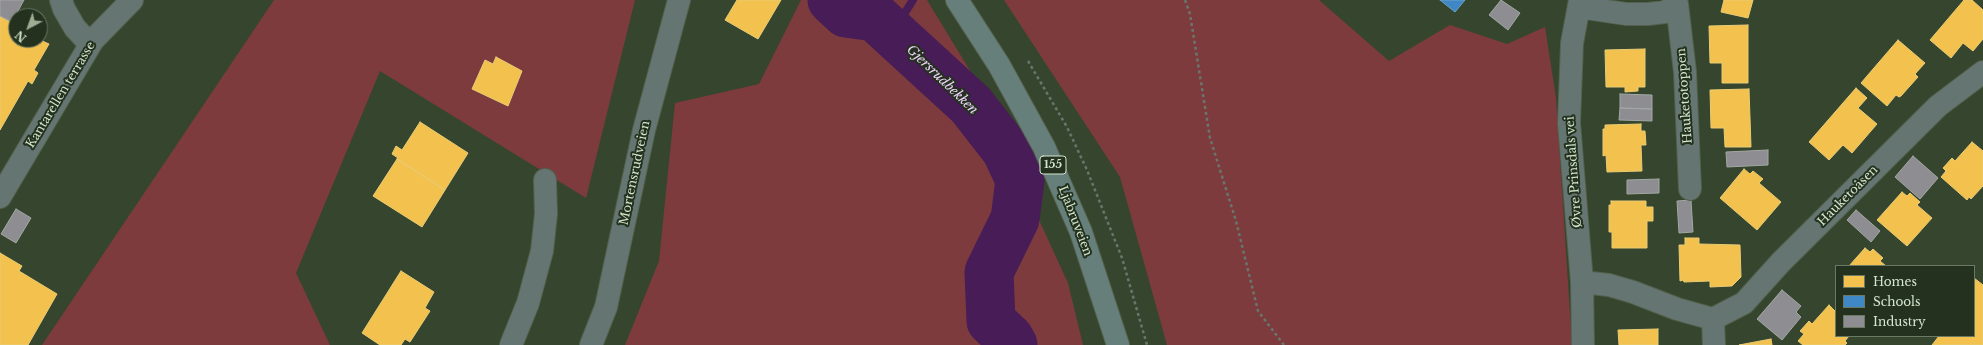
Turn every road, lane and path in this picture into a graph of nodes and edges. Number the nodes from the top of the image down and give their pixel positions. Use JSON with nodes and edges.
{"nodes":[{"id":1,"x":61,"y":0,"type":"edge"},
{"id":2,"x":132,"y":0,"type":"edge"},
{"id":3,"x":679,"y":0,"type":"edge"},
{"id":4,"x":957,"y":0,"type":"edge"},
{"id":5,"x":1185,"y":0,"type":"edge"},
{"id":6,"x":1678,"y":2,"type":"edge"},
{"id":7,"x":1580,"y":4,"type":"edge"},
{"id":8,"x":90,"y":44,"type":"junction"},
{"id":9,"x":1983,"y":72,"type":"edge"},
{"id":10,"x":545,"y":180,"type":"dead end"},
{"id":11,"x":1690,"y":189,"type":"dead end"},
{"id":12,"x":0,"y":197,"type":"edge"},
{"id":13,"x":1582,"y":282,"type":"junction"},
{"id":14,"x":1713,"y":319,"type":"junction"},
{"id":15,"x":511,"y":345,"type":"edge"},
{"id":16,"x":591,"y":345,"type":"edge"},
{"id":17,"x":1118,"y":345,"type":"edge"},
{"id":18,"x":1284,"y":345,"type":"edge"},
{"id":19,"x":1583,"y":345,"type":"edge"},
{"id":20,"x":1714,"y":345,"type":"edge"}],
"edges":[{"from":1,"to":8,"type":"street"},
{"from":2,"to":8,"type":"street","name":"Kantarellen terrasse"},
{"from":3,"to":16,"type":"street","name":"Mortensrudveien"},
{"from":4,"to":17,"type":"main road","name":"Ljabruveien","number":"155"},
{"from":5,"to":18,"type":"path"},
{"from":6,"to":7,"type":"street","name":"Hauketotoppen"},
{"from":6,"to":11,"type":"street","name":"Hauketotoppen"},
{"from":7,"to":13,"type":"street","name":"Øvre Prinsdals vei"},
{"from":8,"to":12,"type":"street","name":"Kantarellen terrasse"},
{"from":9,"to":14,"type":"street","name":"Hauketoåsen"},
{"from":10,"to":15,"type":"street"},
{"from":13,"to":14,"type":"street"},
{"from":13,"to":19,"type":"street","name":"Øvre Prinsdals vei"},
{"from":14,"to":20,"type":"street"}]}
